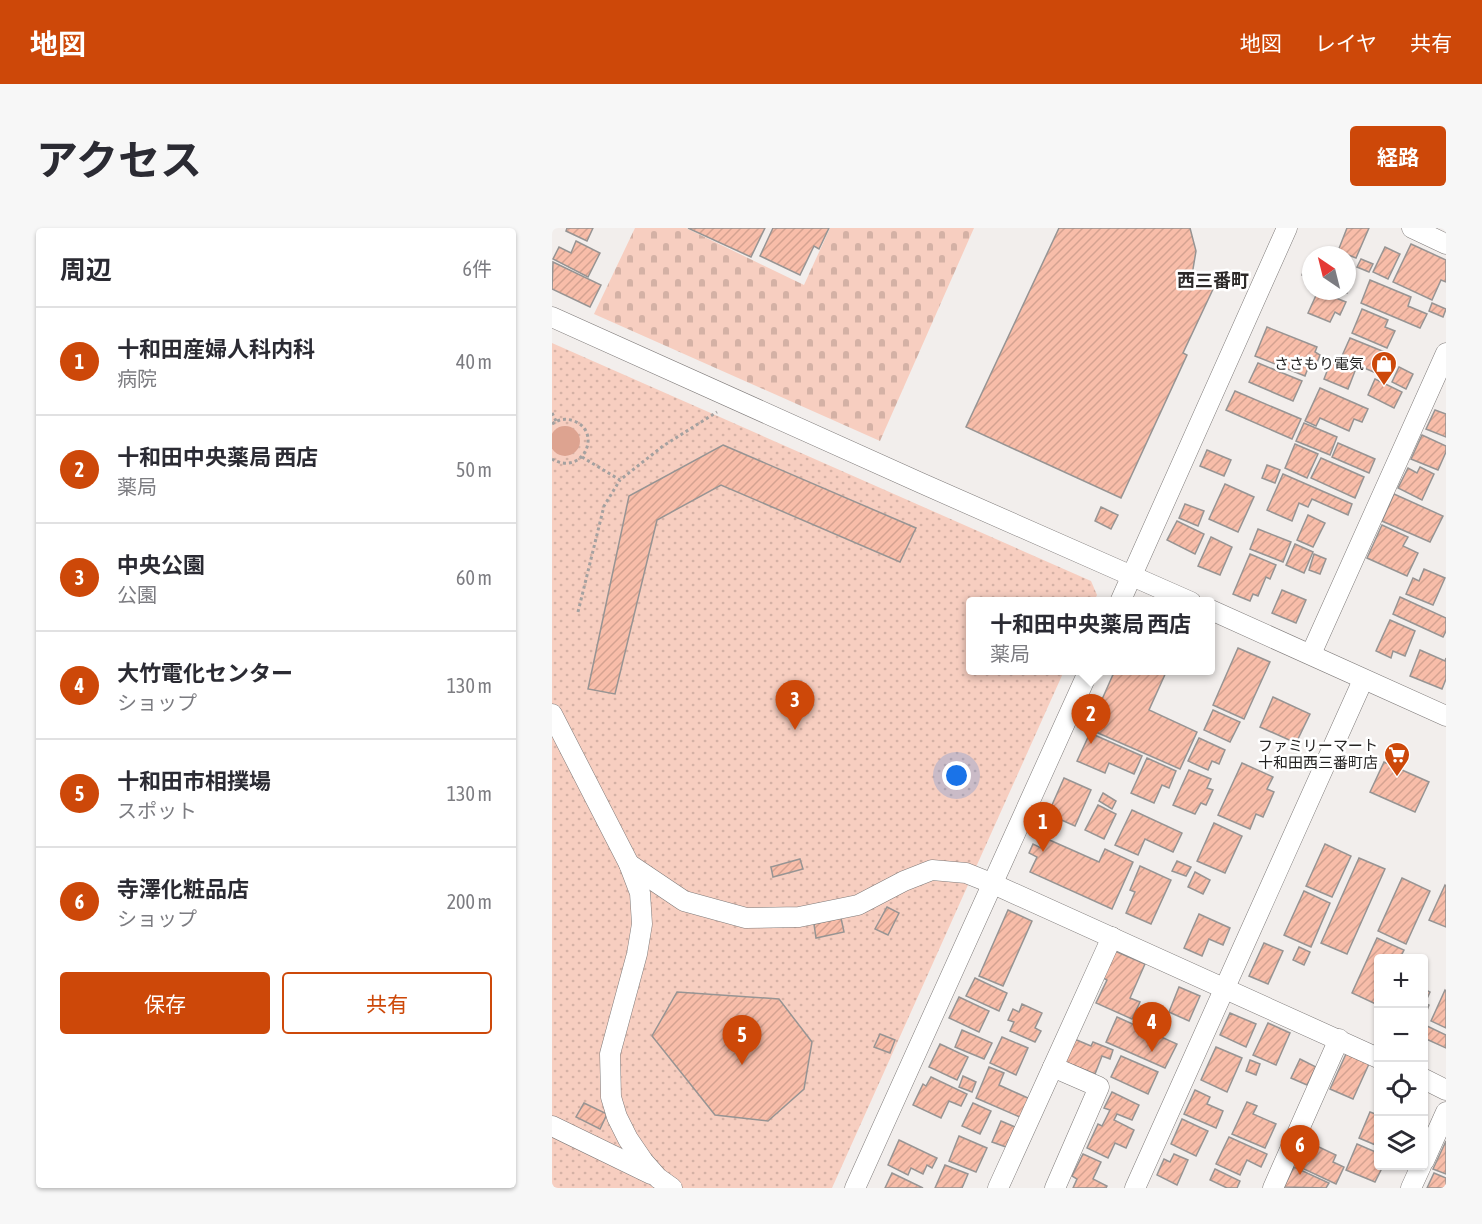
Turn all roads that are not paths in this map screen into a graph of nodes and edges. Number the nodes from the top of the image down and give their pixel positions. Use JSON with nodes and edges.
{"nodes":[{"id":1,"x":1287,"y":228,"type":"edge"},
{"id":2,"x":1412,"y":228,"type":"edge"},
{"id":3,"x":1446,"y":244,"type":"edge"},
{"id":4,"x":552,"y":317,"type":"edge"},
{"id":5,"x":1446,"y":353,"type":"edge"},
{"id":6,"x":1439,"y":388,"type":"edge"},
{"id":7,"x":1132,"y":576,"type":"junction"},
{"id":8,"x":1122,"y":597,"type":"edge"},
{"id":9,"x":1180,"y":597,"type":"edge"},
{"id":10,"x":1215,"y":612,"type":"edge"},
{"id":11,"x":1311,"y":654,"type":"junction"},
{"id":12,"x":1087,"y":675,"type":"edge"},
{"id":13,"x":1363,"y":680,"type":"junction"},
{"id":14,"x":552,"y":714,"type":"edge"},
{"id":15,"x":1446,"y":716,"type":"edge"},
{"id":16,"x":629,"y":864,"type":"junction"},
{"id":17,"x":992,"y":883,"type":"junction"},
{"id":18,"x":1112,"y":937,"type":"junction"},
{"id":19,"x":1223,"y":988,"type":"junction"},
{"id":20,"x":1339,"y":1039,"type":"junction"},
{"id":21,"x":1374,"y":1056,"type":"edge"},
{"id":22,"x":1053,"y":1067,"type":"junction"},
{"id":23,"x":1428,"y":1081,"type":"edge"},
{"id":24,"x":1446,"y":1090,"type":"edge"},
{"id":25,"x":1446,"y":1112,"type":"edge"},
{"id":26,"x":552,"y":1126,"type":"edge"},
{"id":27,"x":1428,"y":1152,"type":"edge"},
{"id":28,"x":1419,"y":1170,"type":"edge"},
{"id":29,"x":665,"y":1183,"type":"edge"},
{"id":30,"x":855,"y":1188,"type":"edge"},
{"id":31,"x":998,"y":1188,"type":"edge"},
{"id":32,"x":1054,"y":1188,"type":"edge"},
{"id":33,"x":1134,"y":1188,"type":"edge"},
{"id":34,"x":1273,"y":1188,"type":"edge"},
{"id":35,"x":1411,"y":1188,"type":"edge"}],
"edges":[{"from":1,"to":7,"type":"street"},
{"from":2,"to":3,"type":"street"},
{"from":4,"to":7,"type":"street"},
{"from":5,"to":6,"type":"street"},
{"from":6,"to":11,"type":"street"},
{"from":7,"to":8,"type":"street"},
{"from":7,"to":9,"type":"street"},
{"from":10,"to":11,"type":"street"},
{"from":11,"to":13,"type":"street"},
{"from":12,"to":17,"type":"street"},
{"from":13,"to":15,"type":"street"},
{"from":13,"to":19,"type":"street"},
{"from":14,"to":16,"type":"street"},
{"from":16,"to":17,"type":"street"},
{"from":16,"to":29,"type":"street"},
{"from":17,"to":18,"type":"street"},
{"from":17,"to":30,"type":"street"},
{"from":18,"to":19,"type":"street"},
{"from":18,"to":22,"type":"street"},
{"from":19,"to":20,"type":"street"},
{"from":19,"to":33,"type":"street"},
{"from":20,"to":21,"type":"street"},
{"from":20,"to":34,"type":"street"},
{"from":22,"to":31,"type":"street"},
{"from":22,"to":32,"type":"street"},
{"from":23,"to":24,"type":"street"},
{"from":25,"to":27,"type":"street"},
{"from":26,"to":29,"type":"street"},
{"from":28,"to":35,"type":"street"}]}
